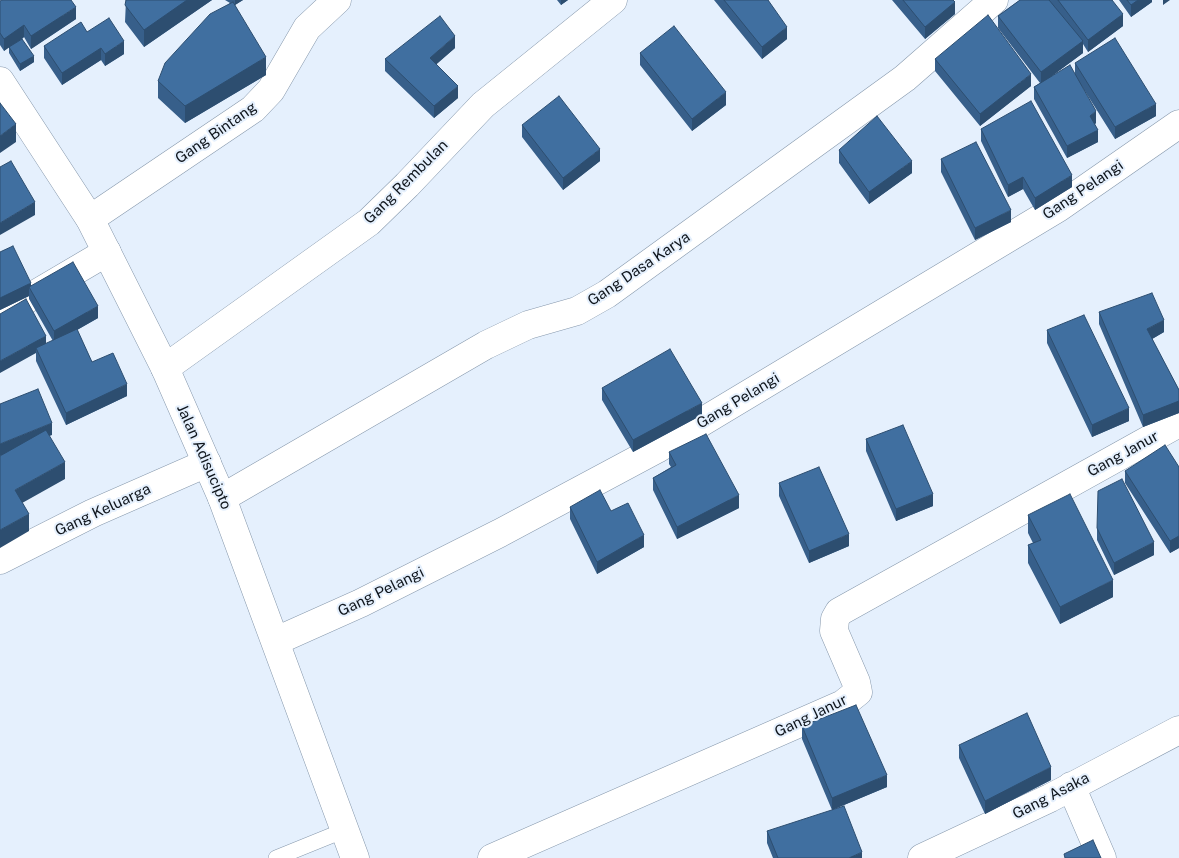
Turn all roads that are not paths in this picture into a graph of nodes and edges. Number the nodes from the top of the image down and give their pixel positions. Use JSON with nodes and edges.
{"nodes":[{"id":1,"x":337,"y":0,"type":"edge"},
{"id":2,"x":613,"y":0,"type":"edge"},
{"id":3,"x":994,"y":0,"type":"edge"},
{"id":4,"x":0,"y":81,"type":"edge"},
{"id":5,"x":1179,"y":124,"type":"edge"},
{"id":6,"x":90,"y":219,"type":"junction"},
{"id":7,"x":107,"y":252,"type":"junction"},
{"id":8,"x":0,"y":315,"type":"edge"},
{"id":9,"x":165,"y":368,"type":"junction"},
{"id":10,"x":1179,"y":423,"type":"edge"},
{"id":11,"x":206,"y":463,"type":"junction"},
{"id":12,"x":222,"y":498,"type":"junction"},
{"id":13,"x":0,"y":560,"type":"edge"},
{"id":14,"x":276,"y":642,"type":"junction"},
{"id":15,"x":1179,"y":730,"type":"edge"},
{"id":16,"x":1071,"y":786,"type":"junction"},
{"id":17,"x":345,"y":830,"type":"junction"},
{"id":18,"x":276,"y":858,"type":"edge"},
{"id":19,"x":355,"y":858,"type":"edge"},
{"id":20,"x":492,"y":858,"type":"edge"},
{"id":21,"x":922,"y":858,"type":"edge"},
{"id":22,"x":1102,"y":858,"type":"edge"}],
"edges":[{"from":1,"to":6,"type":"street","name":"Gang Bintang"},
{"from":2,"to":9,"type":"street","name":"Gang Rembulan"},
{"from":3,"to":12,"type":"street","name":"Gang Dasa Karya"},
{"from":4,"to":6,"type":"street","name":"Jalan Adisucipto"},
{"from":5,"to":14,"type":"street","name":"Gang Pelangi"},
{"from":6,"to":7,"type":"street","name":"Jalan Adisucipto"},
{"from":7,"to":8,"type":"street"},
{"from":7,"to":9,"type":"street","name":"Jalan Adisucipto"},
{"from":9,"to":11,"type":"street","name":"Jalan Adisucipto"},
{"from":10,"to":20,"type":"street","name":"Gang Janur"},
{"from":11,"to":12,"type":"street","name":"Jalan Adisucipto"},
{"from":11,"to":13,"type":"street","name":"Gang Keluarga"},
{"from":12,"to":14,"type":"street","name":"Jalan Adisucipto"},
{"from":14,"to":17,"type":"street","name":"Jalan Adisucipto"},
{"from":15,"to":16,"type":"street","name":"Gang Asaka"},
{"from":16,"to":21,"type":"street","name":"Gang Asaka"},
{"from":16,"to":22,"type":"street"},
{"from":17,"to":18,"type":"lane"},
{"from":17,"to":19,"type":"street","name":"Jalan Adisucipto"}]}
